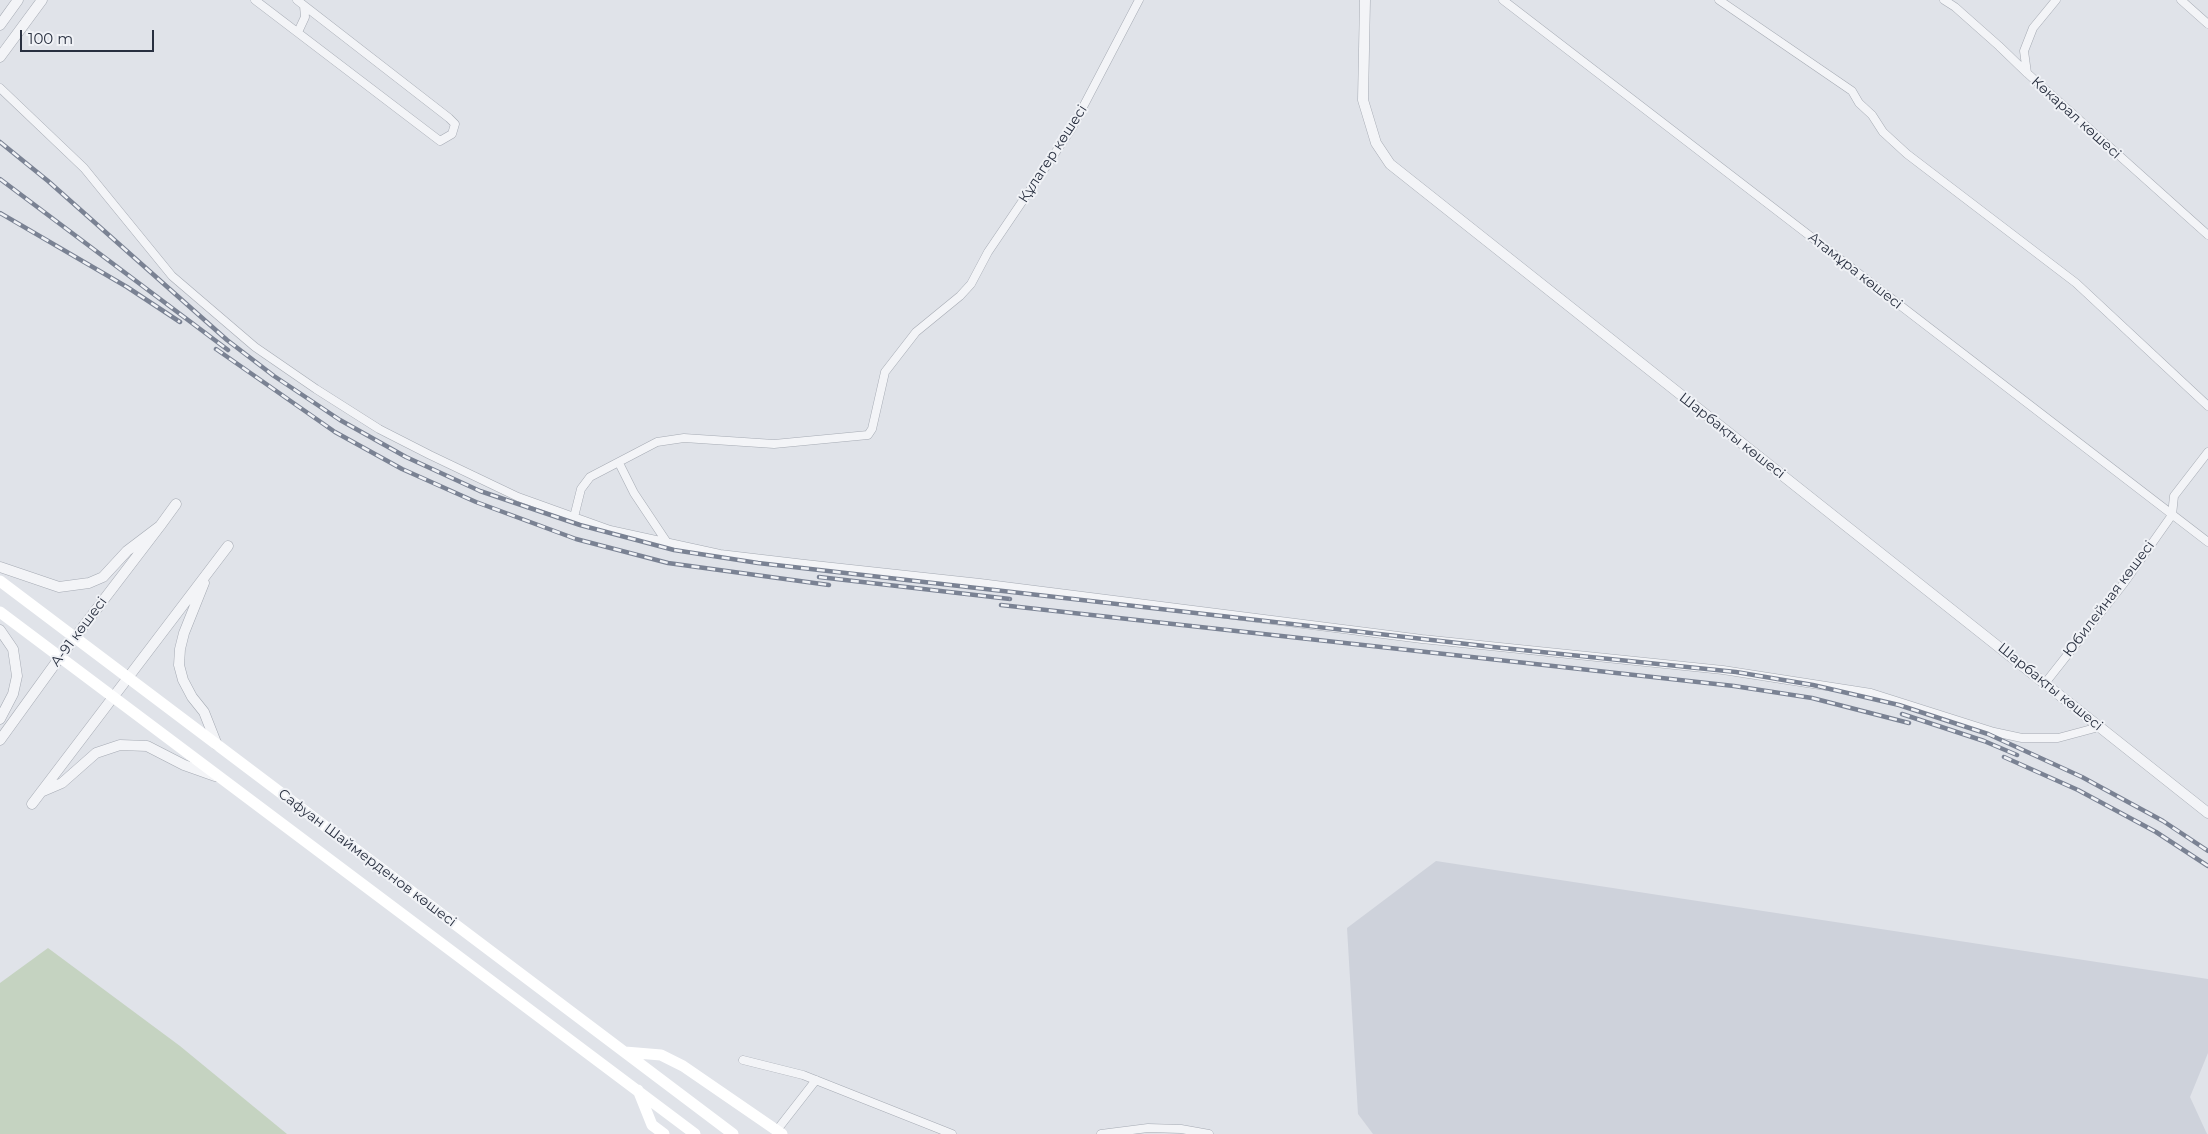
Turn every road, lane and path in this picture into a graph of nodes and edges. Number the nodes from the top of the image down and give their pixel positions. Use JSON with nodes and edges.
{"nodes":[{"id":1,"x":18,"y":0,"type":"edge"},
{"id":2,"x":42,"y":0,"type":"edge"},
{"id":3,"x":255,"y":0,"type":"edge"},
{"id":4,"x":297,"y":0,"type":"edge"},
{"id":5,"x":1139,"y":0,"type":"edge"},
{"id":6,"x":1364,"y":0,"type":"edge"},
{"id":7,"x":1503,"y":0,"type":"edge"},
{"id":8,"x":1719,"y":0,"type":"edge"},
{"id":9,"x":1944,"y":0,"type":"edge"},
{"id":10,"x":2056,"y":0,"type":"edge"},
{"id":11,"x":2181,"y":0,"type":"edge"},
{"id":12,"x":304,"y":6,"type":"junction"},
{"id":13,"x":0,"y":24,"type":"edge"},
{"id":14,"x":2208,"y":24,"type":"edge"},
{"id":15,"x":298,"y":32,"type":"junction"},
{"id":16,"x":0,"y":57,"type":"edge"},
{"id":17,"x":2027,"y":74,"type":"junction"},
{"id":18,"x":0,"y":88,"type":"edge"},
{"id":19,"x":2208,"y":235,"type":"edge"},
{"id":20,"x":2208,"y":406,"type":"edge"},
{"id":21,"x":2208,"y":452,"type":"edge"},
{"id":22,"x":619,"y":463,"type":"junction"},
{"id":23,"x":176,"y":504,"type":"dead end"},
{"id":24,"x":2172,"y":515,"type":"junction"},
{"id":25,"x":574,"y":517,"type":"junction"},
{"id":26,"x":160,"y":526,"type":"junction"},
{"id":27,"x":2208,"y":542,"type":"edge"},
{"id":28,"x":668,"y":544,"type":"junction"},
{"id":29,"x":228,"y":546,"type":"dead end"},
{"id":30,"x":0,"y":567,"type":"edge"},
{"id":31,"x":206,"y":575,"type":"junction"},
{"id":32,"x":0,"y":581,"type":"edge"},
{"id":33,"x":0,"y":612,"type":"edge"},
{"id":34,"x":0,"y":630,"type":"edge"},
{"id":35,"x":74,"y":637,"type":"junction"},
{"id":36,"x":60,"y":657,"type":"junction"},
{"id":37,"x":128,"y":676,"type":"junction"},
{"id":38,"x":2046,"y":682,"type":"junction"},
{"id":39,"x":112,"y":696,"type":"junction"},
{"id":40,"x":0,"y":719,"type":"edge"},
{"id":41,"x":2099,"y":727,"type":"junction"},
{"id":42,"x":0,"y":740,"type":"edge"},
{"id":43,"x":217,"y":745,"type":"junction"},
{"id":44,"x":226,"y":780,"type":"junction"},
{"id":45,"x":40,"y":793,"type":"junction"},
{"id":46,"x":32,"y":804,"type":"dead end"},
{"id":47,"x":2208,"y":813,"type":"edge"},
{"id":48,"x":625,"y":1052,"type":"junction"},
{"id":49,"x":743,"y":1060,"type":"dead end"},
{"id":50,"x":816,"y":1080,"type":"junction"},
{"id":51,"x":638,"y":1090,"type":"junction"},
{"id":52,"x":1140,"y":1128,"type":"junction"},
{"id":53,"x":780,"y":1132,"type":"edge"},
{"id":54,"x":1180,"y":1132,"type":"edge"},
{"id":55,"x":664,"y":1134,"type":"edge"},
{"id":56,"x":695,"y":1134,"type":"edge"},
{"id":57,"x":733,"y":1134,"type":"edge"},
{"id":58,"x":952,"y":1134,"type":"edge"},
{"id":59,"x":1101,"y":1134,"type":"edge"},
{"id":60,"x":1148,"y":1134,"type":"edge"},
{"id":61,"x":1209,"y":1134,"type":"edge"}],
"edges":[{"from":1,"to":13,"type":"street"},
{"from":2,"to":16,"type":"street"},
{"from":3,"to":15,"type":"street"},
{"from":4,"to":12,"type":"street"},
{"from":5,"to":22,"type":"street","name":"Құлагер көшесі"},
{"from":6,"to":38,"type":"street","name":"Шарбақты көшесі"},
{"from":7,"to":24,"type":"street","name":"Атамұра көшесі"},
{"from":8,"to":20,"type":"street"},
{"from":9,"to":17,"type":"street","name":"Көкарал көшесі"},
{"from":10,"to":17,"type":"street"},
{"from":11,"to":14,"type":"street"},
{"from":12,"to":15,"type":"street"},
{"from":12,"to":15,"type":"street"},
{"from":17,"to":19,"type":"street","name":"Көкарал көшесі"},
{"from":18,"to":25,"type":"street"},
{"from":21,"to":24,"type":"street"},
{"from":22,"to":25,"type":"street"},
{"from":22,"to":28,"type":"street"},
{"from":23,"to":26,"type":"street","name":"А-91 көшесі"},
{"from":24,"to":27,"type":"street","name":"Атамұра көшесі"},
{"from":24,"to":38,"type":"street","name":"Юбилейная көшесі"},
{"from":25,"to":28,"type":"street"},
{"from":26,"to":30,"type":"street"},
{"from":26,"to":35,"type":"street","name":"А-91 көшесі"},
{"from":28,"to":41,"type":"street"},
{"from":29,"to":31,"type":"street"},
{"from":31,"to":37,"type":"street"},
{"from":31,"to":43,"type":"street"},
{"from":32,"to":35,"type":"main road","name":"Сафуан Шаймерденов көшесі"},
{"from":33,"to":36,"type":"main road","name":"Сафуан Шаймерденов көшесі"},
{"from":34,"to":40,"type":"street"},
{"from":35,"to":36,"type":"street","name":"А-91 көшесі"},
{"from":35,"to":37,"type":"main road","name":"Сафуан Шаймерденов көшесі"},
{"from":36,"to":39,"type":"main road","name":"Сафуан Шаймерденов көшесі"},
{"from":36,"to":42,"type":"street","name":"А-91 көшесі"},
{"from":37,"to":39,"type":"street"},
{"from":37,"to":43,"type":"main road","name":"Сафуан Шаймерденов көшесі"},
{"from":38,"to":41,"type":"street","name":"Шарбақты көшесі"},
{"from":39,"to":44,"type":"main road","name":"Сафуан Шаймерденов көшесі"},
{"from":39,"to":45,"type":"street"},
{"from":41,"to":47,"type":"street","name":"Шарбақты көшесі"},
{"from":43,"to":48,"type":"main road","name":"Сафуан Шаймерденов көшесі"},
{"from":44,"to":45,"type":"street"},
{"from":44,"to":51,"type":"main road","name":"Сафуан Шаймерденов көшесі"},
{"from":45,"to":46,"type":"street"},
{"from":48,"to":53,"type":"main road"},
{"from":48,"to":57,"type":"main road","name":"Сафуан Шаймерденов көшесі"},
{"from":49,"to":50,"type":"street"},
{"from":50,"to":53,"type":"street"},
{"from":50,"to":58,"type":"street"},
{"from":51,"to":55,"type":"main road"},
{"from":51,"to":56,"type":"main road","name":"Сафуан Шаймерденов көшесі"},
{"from":52,"to":54,"type":"street"},
{"from":52,"to":59,"type":"street"},
{"from":52,"to":60,"type":"street"},
{"from":54,"to":61,"type":"street"}]}
